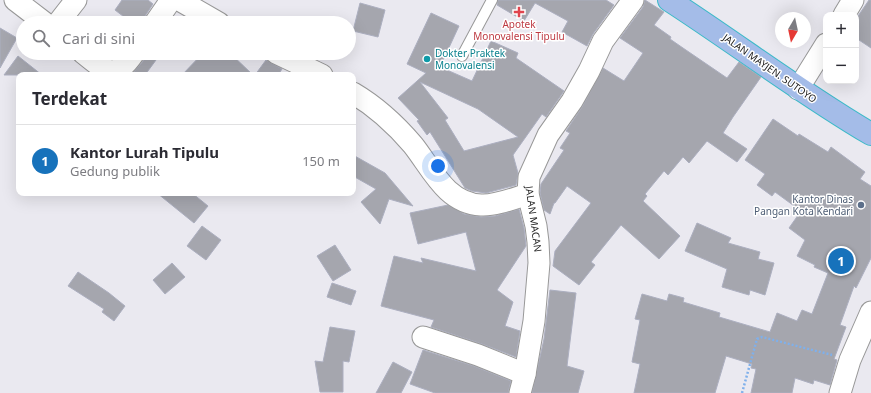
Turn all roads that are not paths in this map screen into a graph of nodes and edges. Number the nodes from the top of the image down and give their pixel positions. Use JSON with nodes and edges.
{"nodes":[{"id":1,"x":15,"y":0,"type":"edge"},
{"id":2,"x":76,"y":0,"type":"edge"},
{"id":3,"x":171,"y":0,"type":"edge"},
{"id":4,"x":179,"y":0,"type":"edge"},
{"id":5,"x":492,"y":0,"type":"edge"},
{"id":6,"x":632,"y":0,"type":"edge"},
{"id":7,"x":669,"y":0,"type":"edge"},
{"id":8,"x":853,"y":0,"type":"edge"},
{"id":9,"x":846,"y":12,"type":"edge"},
{"id":10,"x":35,"y":16,"type":"edge"},
{"id":11,"x":63,"y":16,"type":"edge"},
{"id":12,"x":160,"y":16,"type":"edge"},
{"id":13,"x":207,"y":16,"type":"edge"},
{"id":14,"x":824,"y":48,"type":"edge"},
{"id":15,"x":462,"y":56,"type":"dead end"},
{"id":16,"x":92,"y":60,"type":"edge"},
{"id":17,"x":128,"y":60,"type":"edge"},
{"id":18,"x":291,"y":60,"type":"edge"},
{"id":19,"x":316,"y":72,"type":"edge"},
{"id":20,"x":798,"y":89,"type":"junction"},
{"id":21,"x":356,"y":95,"type":"edge"},
{"id":22,"x":871,"y":134,"type":"edge"},
{"id":23,"x":528,"y":194,"type":"junction"},
{"id":24,"x":871,"y":312,"type":"edge"},
{"id":25,"x":423,"y":337,"type":"dead end"},
{"id":26,"x":522,"y":383,"type":"edge"},
{"id":27,"x":840,"y":393,"type":"edge"}],
"edges":[{"from":1,"to":10,"type":"street"},
{"from":2,"to":11,"type":"street"},
{"from":3,"to":12,"type":"street"},
{"from":4,"to":13,"type":"street"},
{"from":5,"to":15,"type":"lane"},
{"from":6,"to":23,"type":"street","name":"JALAN MACAN"},
{"from":7,"to":20,"type":"highway","name":"JALAN MAYJEN. SUTOYO"},
{"from":8,"to":9,"type":"street"},
{"from":14,"to":20,"type":"street"},
{"from":16,"to":17,"type":"street"},
{"from":18,"to":19,"type":"street"},
{"from":20,"to":22,"type":"highway","name":"JALAN MAYJEN. SUTOYO"},
{"from":21,"to":23,"type":"street"},
{"from":23,"to":26,"type":"street","name":"JALAN MACAN"},
{"from":24,"to":27,"type":"street"},
{"from":25,"to":26,"type":"street"}]}
